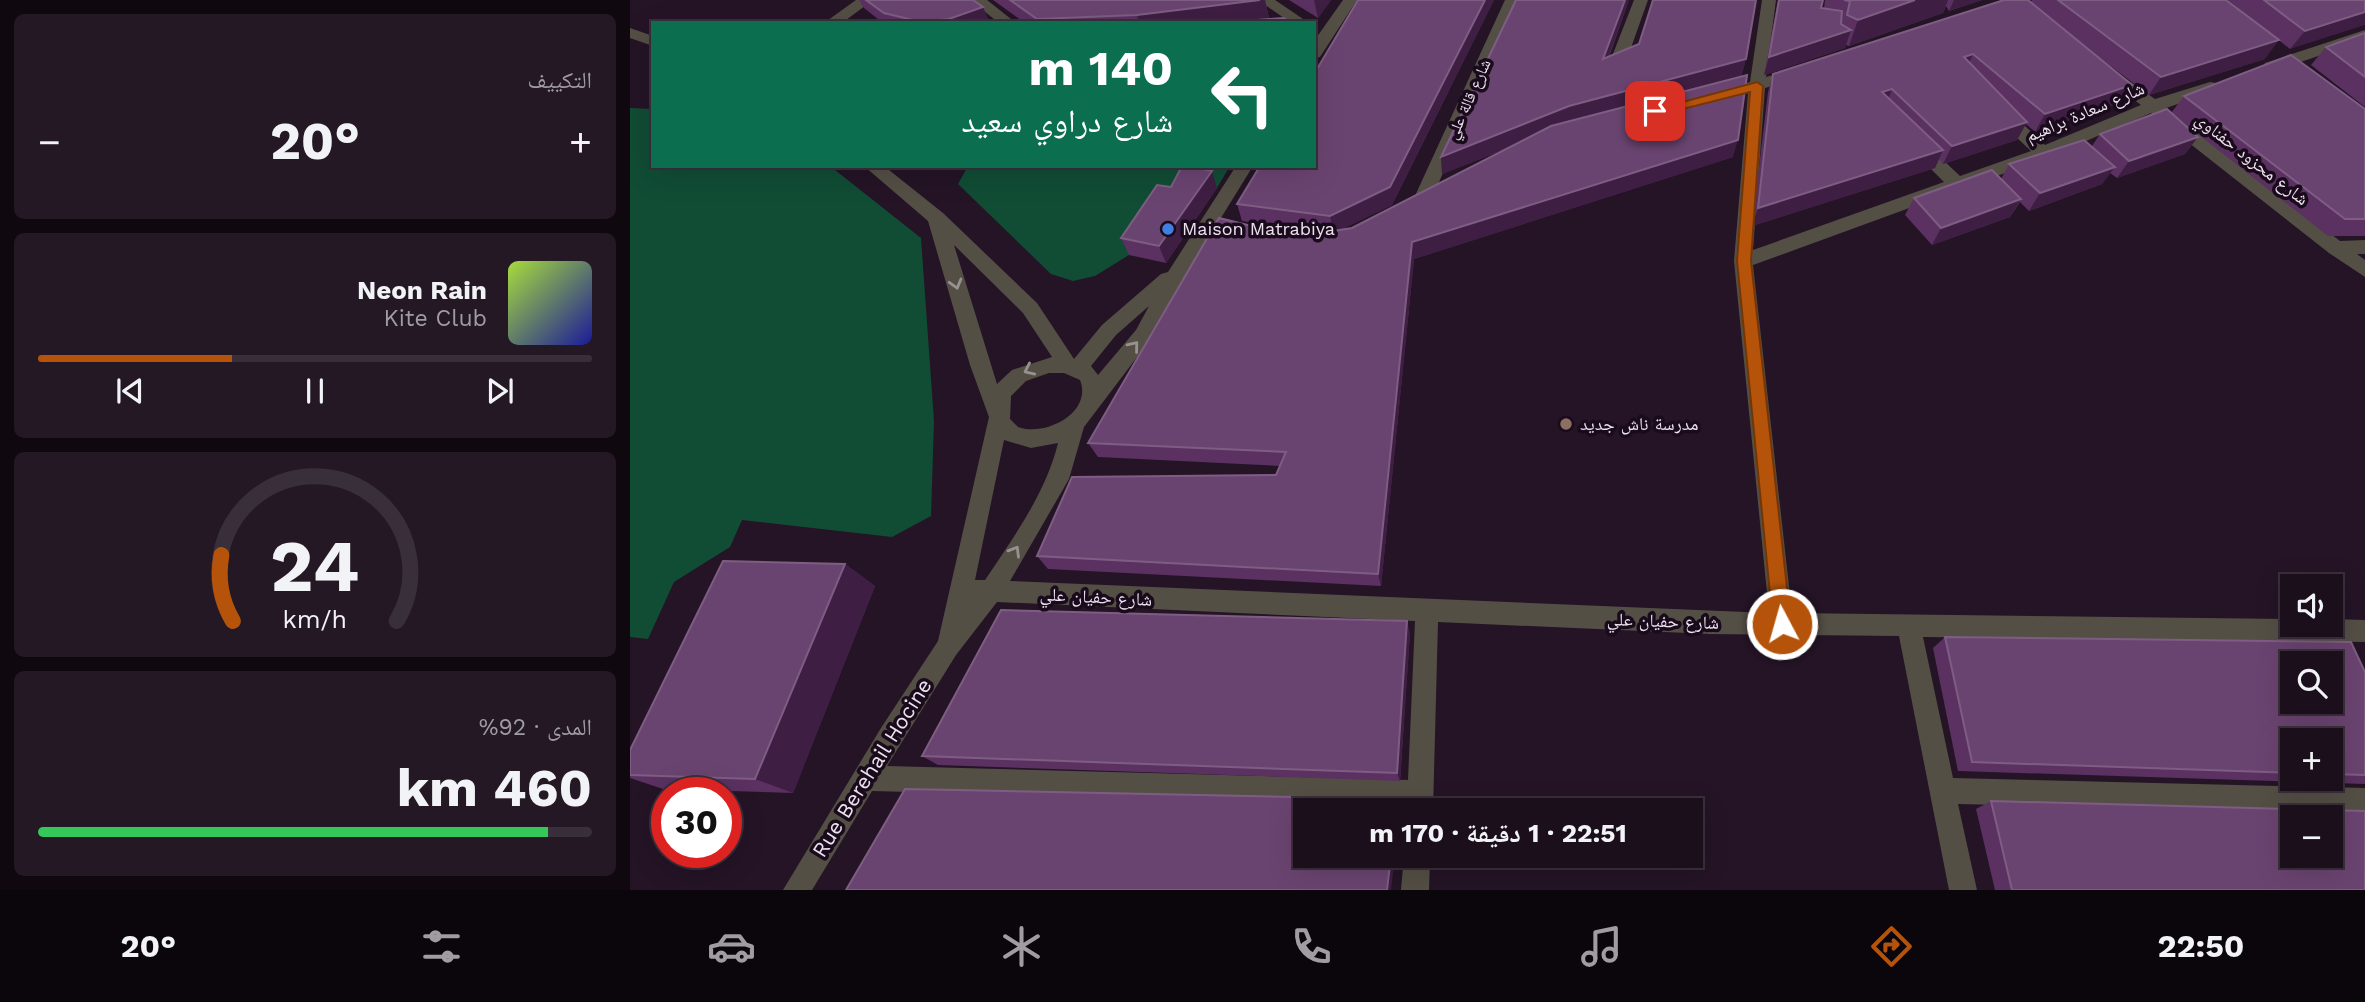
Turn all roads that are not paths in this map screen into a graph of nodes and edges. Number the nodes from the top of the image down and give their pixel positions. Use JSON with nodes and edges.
{"nodes":[{"id":1,"x":866,"y":0,"type":"edge"},
{"id":2,"x":977,"y":0,"type":"edge"},
{"id":3,"x":1265,"y":0,"type":"edge"},
{"id":4,"x":1350,"y":0,"type":"edge"},
{"id":5,"x":1512,"y":0,"type":"edge"},
{"id":6,"x":1641,"y":0,"type":"edge"},
{"id":7,"x":1769,"y":0,"type":"edge"},
{"id":8,"x":834,"y":21,"type":"edge"},
{"id":9,"x":1006,"y":21,"type":"edge"},
{"id":10,"x":1299,"y":21,"type":"edge"},
{"id":11,"x":630,"y":33,"type":"edge"},
{"id":12,"x":1319,"y":33,"type":"edge"},
{"id":13,"x":2365,"y":35,"type":"edge"},
{"id":14,"x":651,"y":40,"type":"edge"},
{"id":15,"x":2270,"y":46,"type":"edge"},
{"id":16,"x":2090,"y":57,"type":"edge"},
{"id":17,"x":1619,"y":58,"type":"edge"},
{"id":18,"x":2295,"y":65,"type":"junction"},
{"id":19,"x":1806,"y":70,"type":"edge"},
{"id":20,"x":2253,"y":73,"type":"edge"},
{"id":21,"x":2228,"y":81,"type":"edge"},
{"id":22,"x":1757,"y":86,"type":"junction"},
{"id":23,"x":1706,"y":99,"type":"edge"},
{"id":24,"x":2153,"y":106,"type":"junction"},
{"id":25,"x":1994,"y":107,"type":"edge"},
{"id":26,"x":1904,"y":132,"type":"edge"},
{"id":27,"x":2043,"y":153,"type":"junction"},
{"id":28,"x":874,"y":168,"type":"edge"},
{"id":29,"x":1244,"y":168,"type":"edge"},
{"id":30,"x":1958,"y":185,"type":"junction"},
{"id":31,"x":1447,"y":186,"type":"edge"},
{"id":32,"x":1423,"y":198,"type":"junction"},
{"id":33,"x":1403,"y":209,"type":"edge"},
{"id":34,"x":937,"y":218,"type":"junction"},
{"id":35,"x":2365,"y":247,"type":"edge"},
{"id":36,"x":2335,"y":248,"type":"junction"},
{"id":37,"x":1744,"y":261,"type":"junction"},
{"id":38,"x":1180,"y":268,"type":"junction"},
{"id":39,"x":2365,"y":270,"type":"edge"},
{"id":40,"x":1072,"y":366,"type":"junction"},
{"id":41,"x":1091,"y":399,"type":"junction"},
{"id":42,"x":997,"y":413,"type":"junction"},
{"id":43,"x":1075,"y":424,"type":"junction"},
{"id":44,"x":1059,"y":476,"type":"junction"},
{"id":45,"x":1086,"y":477,"type":"edge"},
{"id":46,"x":961,"y":590,"type":"junction"},
{"id":47,"x":990,"y":592,"type":"junction"},
{"id":48,"x":1427,"y":612,"type":"junction"},
{"id":49,"x":1782,"y":624,"type":"junction"},
{"id":50,"x":1909,"y":626,"type":"junction"},
{"id":51,"x":2280,"y":630,"type":"edge"},
{"id":52,"x":2343,"y":630,"type":"edge"},
{"id":53,"x":2365,"y":631,"type":"edge"},
{"id":54,"x":948,"y":647,"type":"junction"},
{"id":55,"x":867,"y":778,"type":"junction"},
{"id":56,"x":1942,"y":792,"type":"junction"},
{"id":57,"x":1328,"y":798,"type":"edge"},
{"id":58,"x":1420,"y":798,"type":"edge"},
{"id":59,"x":2365,"y":801,"type":"edge"},
{"id":60,"x":1416,"y":868,"type":"edge"},
{"id":61,"x":797,"y":890,"type":"edge"},
{"id":62,"x":1415,"y":890,"type":"edge"},
{"id":63,"x":1963,"y":890,"type":"edge"}],
"edges":[{"from":1,"to":8,"type":"street"},
{"from":2,"to":9,"type":"street"},
{"from":3,"to":10,"type":"street"},
{"from":4,"to":12,"type":"street"},
{"from":5,"to":32,"type":"street","name":"شارع قالة علي"},
{"from":6,"to":17,"type":"street"},
{"from":7,"to":22,"type":"street"},
{"from":11,"to":14,"type":"street"},
{"from":13,"to":18,"type":"street"},
{"from":15,"to":18,"type":"street"},
{"from":16,"to":24,"type":"street","name":"شارع محزود حفناوي"},
{"from":18,"to":20,"type":"street"},
{"from":19,"to":22,"type":"street"},
{"from":21,"to":24,"type":"street","name":"شارع سعادة براهيم"},
{"from":22,"to":23,"type":"street"},
{"from":22,"to":37,"type":"street"},
{"from":24,"to":27,"type":"street","name":"شارع سعادة براهيم"},
{"from":24,"to":36,"type":"street","name":"شارع محزود حفناوي"},
{"from":25,"to":27,"type":"street"},
{"from":26,"to":30,"type":"street"},
{"from":27,"to":30,"type":"street","name":"شارع سعادة براهيم"},
{"from":28,"to":34,"type":"street"},
{"from":29,"to":38,"type":"street"},
{"from":30,"to":37,"type":"street","name":"شارع سعادة براهيم"},
{"from":31,"to":32,"type":"street"},
{"from":32,"to":33,"type":"street"},
{"from":34,"to":40,"type":"street"},
{"from":34,"to":42,"type":"street","one_way":true},
{"from":35,"to":36,"type":"street"},
{"from":36,"to":39,"type":"street","name":"شارع محزود حفناوي"},
{"from":37,"to":49,"type":"street"},
{"from":38,"to":40,"type":"street"},
{"from":41,"to":38,"type":"street","one_way":true},
{"from":40,"to":41,"type":"street"},
{"from":40,"to":42,"type":"street","one_way":true},
{"from":41,"to":43,"type":"street"},
{"from":42,"to":43,"type":"street"},
{"from":42,"to":46,"type":"street"},
{"from":43,"to":44,"type":"street"},
{"from":44,"to":45,"type":"street"},
{"from":47,"to":44,"type":"street","one_way":true},
{"from":46,"to":47,"type":"street","name":"شارع حفيان علي"},
{"from":46,"to":54,"type":"street"},
{"from":47,"to":48,"type":"street","name":"شارع حفيان علي"},
{"from":47,"to":54,"type":"street"},
{"from":48,"to":49,"type":"street","name":"شارع حفيان علي"},
{"from":48,"to":58,"type":"street"},
{"from":49,"to":50,"type":"street","name":"شارع حفيان علي"},
{"from":50,"to":51,"type":"street","name":"شارع حفيان علي"},
{"from":50,"to":56,"type":"street"},
{"from":52,"to":53,"type":"street","name":"شارع حفيان علي"},
{"from":54,"to":55,"type":"street","name":"Rue Berehail Hocine"},
{"from":55,"to":57,"type":"street"},
{"from":55,"to":61,"type":"street","name":"Rue Berehail Hocine"},
{"from":56,"to":59,"type":"street"},
{"from":56,"to":63,"type":"street"},
{"from":60,"to":62,"type":"street"}]}
